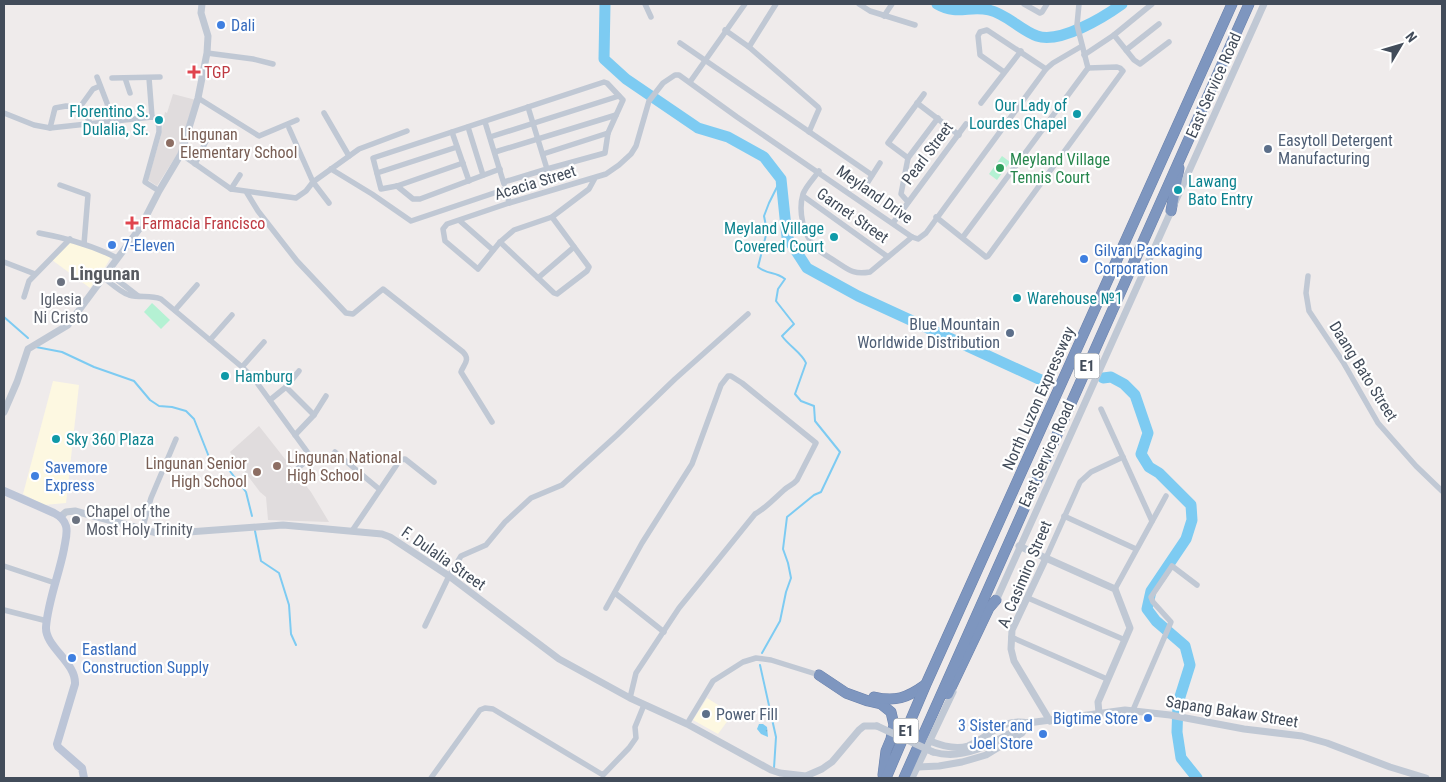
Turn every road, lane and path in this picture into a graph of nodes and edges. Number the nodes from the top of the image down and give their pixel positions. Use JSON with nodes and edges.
{"nodes":[{"id":1,"x":202,"y":4,"type":"edge"},
{"id":2,"x":645,"y":4,"type":"edge"},
{"id":3,"x":745,"y":4,"type":"edge"},
{"id":4,"x":776,"y":4,"type":"edge"},
{"id":5,"x":859,"y":4,"type":"edge"},
{"id":6,"x":892,"y":4,"type":"edge"},
{"id":7,"x":1024,"y":4,"type":"edge"},
{"id":8,"x":1047,"y":4,"type":"edge"},
{"id":9,"x":1079,"y":4,"type":"edge"},
{"id":10,"x":1152,"y":4,"type":"edge"},
{"id":11,"x":1232,"y":4,"type":"edge"},
{"id":12,"x":1249,"y":4,"type":"edge"},
{"id":13,"x":1264,"y":4,"type":"edge"},
{"id":14,"x":884,"y":16,"type":"junction"},
{"id":15,"x":651,"y":17,"type":"dead end"},
{"id":16,"x":1159,"y":24,"type":"dead end"},
{"id":17,"x":915,"y":25,"type":"dead end"},
{"id":18,"x":725,"y":30,"type":"junction"},
{"id":19,"x":1114,"y":34,"type":"junction"},
{"id":20,"x":1169,"y":42,"type":"dead end"},
{"id":21,"x":680,"y":43,"type":"dead end"},
{"id":22,"x":1082,"y":46,"type":"junction"},
{"id":23,"x":749,"y":47,"type":"junction"},
{"id":24,"x":1126,"y":50,"type":"junction"},
{"id":25,"x":1021,"y":51,"type":"junction"},
{"id":26,"x":207,"y":54,"type":"junction"},
{"id":27,"x":1084,"y":55,"type":"junction"},
{"id":28,"x":706,"y":60,"type":"junction"},
{"id":29,"x":273,"y":64,"type":"dead end"},
{"id":30,"x":1088,"y":68,"type":"junction"},
{"id":31,"x":1046,"y":69,"type":"junction"},
{"id":32,"x":1004,"y":72,"type":"junction"},
{"id":33,"x":97,"y":77,"type":"dead end"},
{"id":34,"x":160,"y":77,"type":"dead end"},
{"id":35,"x":112,"y":78,"type":"dead end"},
{"id":36,"x":125,"y":78,"type":"junction"},
{"id":37,"x":149,"y":78,"type":"junction"},
{"id":38,"x":690,"y":82,"type":"junction"},
{"id":39,"x":100,"y":86,"type":"junction"},
{"id":40,"x":130,"y":93,"type":"dead end"},
{"id":41,"x":924,"y":94,"type":"dead end"},
{"id":42,"x":619,"y":96,"type":"junction"},
{"id":43,"x":198,"y":98,"type":"junction"},
{"id":44,"x":649,"y":100,"type":"joint"},
{"id":45,"x":917,"y":103,"type":"junction"},
{"id":46,"x":981,"y":103,"type":"dead end"},
{"id":47,"x":80,"y":107,"type":"junction"},
{"id":48,"x":528,"y":107,"type":"junction"},
{"id":49,"x":4,"y":113,"type":"edge"},
{"id":50,"x":324,"y":113,"type":"dead end"},
{"id":51,"x":616,"y":115,"type":"junction"},
{"id":52,"x":152,"y":117,"type":"junction"},
{"id":53,"x":938,"y":118,"type":"junction"},
{"id":54,"x":297,"y":120,"type":"dead end"},
{"id":55,"x":111,"y":122,"type":"junction"},
{"id":56,"x":485,"y":122,"type":"junction"},
{"id":57,"x":533,"y":123,"type":"junction"},
{"id":58,"x":966,"y":124,"type":"dead end"},
{"id":59,"x":91,"y":125,"type":"junction"},
{"id":60,"x":468,"y":127,"type":"junction"},
{"id":61,"x":50,"y":128,"type":"junction"},
{"id":62,"x":289,"y":128,"type":"dead end"},
{"id":63,"x":407,"y":132,"type":"dead end"},
{"id":64,"x":452,"y":132,"type":"junction"},
{"id":65,"x":809,"y":132,"type":"junction"},
{"id":66,"x":608,"y":133,"type":"junction"},
{"id":67,"x":960,"y":134,"type":"junction"},
{"id":68,"x":490,"y":137,"type":"junction"},
{"id":69,"x":538,"y":138,"type":"junction"},
{"id":70,"x":207,"y":140,"type":"dead end"},
{"id":71,"x":457,"y":146,"type":"junction"},
{"id":72,"x":1182,"y":151,"type":"junction"},
{"id":73,"x":495,"y":152,"type":"junction"},
{"id":74,"x":181,"y":154,"type":"junction"},
{"id":75,"x":543,"y":154,"type":"junction"},
{"id":76,"x":349,"y":156,"type":"junction"},
{"id":77,"x":908,"y":158,"type":"junction"},
{"id":78,"x":463,"y":163,"type":"junction"},
{"id":79,"x":880,"y":163,"type":"dead end"},
{"id":80,"x":195,"y":164,"type":"junction"},
{"id":81,"x":331,"y":169,"type":"junction"},
{"id":82,"x":500,"y":169,"type":"junction"},
{"id":83,"x":547,"y":169,"type":"junction"},
{"id":84,"x":818,"y":171,"type":"junction"},
{"id":85,"x":377,"y":173,"type":"junction"},
{"id":86,"x":872,"y":174,"type":"junction"},
{"id":87,"x":240,"y":176,"type":"dead end"},
{"id":88,"x":483,"y":176,"type":"junction"},
{"id":89,"x":594,"y":178,"type":"junction"},
{"id":90,"x":469,"y":181,"type":"junction"},
{"id":91,"x":313,"y":182,"type":"junction"},
{"id":92,"x":60,"y":185,"type":"dead end"},
{"id":93,"x":505,"y":185,"type":"junction"},
{"id":94,"x":866,"y":185,"type":"dead end"},
{"id":95,"x":397,"y":186,"type":"junction"},
{"id":96,"x":231,"y":189,"type":"junction"},
{"id":97,"x":381,"y":189,"type":"junction"},
{"id":98,"x":159,"y":191,"type":"junction"},
{"id":99,"x":247,"y":193,"type":"junction"},
{"id":100,"x":372,"y":194,"type":"junction"},
{"id":101,"x":803,"y":196,"type":"junction"},
{"id":102,"x":908,"y":202,"type":"junction"},
{"id":103,"x":328,"y":203,"type":"dead end"},
{"id":104,"x":509,"y":203,"type":"junction"},
{"id":105,"x":1171,"y":211,"type":"junction"},
{"id":106,"x":552,"y":217,"type":"junction"},
{"id":107,"x":936,"y":217,"type":"junction"},
{"id":108,"x":460,"y":221,"type":"junction"},
{"id":109,"x":893,"y":223,"type":"junction"},
{"id":110,"x":39,"y":233,"type":"dead end"},
{"id":111,"x":912,"y":237,"type":"junction"},
{"id":112,"x":962,"y":237,"type":"junction"},
{"id":113,"x":70,"y":239,"type":"junction"},
{"id":114,"x":500,"y":242,"type":"junction"},
{"id":115,"x":84,"y":244,"type":"junction"},
{"id":116,"x":574,"y":247,"type":"junction"},
{"id":117,"x":493,"y":250,"type":"junction"},
{"id":118,"x":888,"y":257,"type":"junction"},
{"id":119,"x":117,"y":258,"type":"junction"},
{"id":120,"x":4,"y":262,"type":"edge"},
{"id":121,"x":35,"y":274,"type":"junction"},
{"id":122,"x":105,"y":275,"type":"junction"},
{"id":123,"x":1308,"y":276,"type":"dead end"},
{"id":124,"x":538,"y":278,"type":"junction"},
{"id":125,"x":197,"y":285,"type":"dead end"},
{"id":126,"x":24,"y":297,"type":"dead end"},
{"id":127,"x":174,"y":310,"type":"junction"},
{"id":128,"x":748,"y":314,"type":"dead end"},
{"id":129,"x":232,"y":315,"type":"dead end"},
{"id":130,"x":210,"y":340,"type":"junction"},
{"id":131,"x":264,"y":342,"type":"dead end"},
{"id":132,"x":242,"y":367,"type":"junction"},
{"id":133,"x":299,"y":371,"type":"dead end"},
{"id":134,"x":286,"y":387,"type":"junction"},
{"id":135,"x":326,"y":396,"type":"dead end"},
{"id":136,"x":270,"y":400,"type":"junction"},
{"id":137,"x":1102,"y":409,"type":"dead end"},
{"id":138,"x":4,"y":412,"type":"edge"},
{"id":139,"x":314,"y":415,"type":"junction"},
{"id":140,"x":492,"y":422,"type":"dead end"},
{"id":141,"x":296,"y":435,"type":"junction"},
{"id":142,"x":176,"y":440,"type":"dead end"},
{"id":143,"x":335,"y":452,"type":"dead end"},
{"id":144,"x":1123,"y":457,"type":"junction"},
{"id":145,"x":297,"y":469,"type":"dead end"},
{"id":146,"x":434,"y":482,"type":"dead end"},
{"id":147,"x":379,"y":489,"type":"junction"},
{"id":148,"x":4,"y":491,"type":"edge"},
{"id":149,"x":1442,"y":491,"type":"edge"},
{"id":150,"x":1166,"y":496,"type":"dead end"},
{"id":151,"x":1064,"y":516,"type":"junction"},
{"id":152,"x":60,"y":517,"type":"junction"},
{"id":153,"x":1152,"y":521,"type":"junction"},
{"id":154,"x":142,"y":530,"type":"junction"},
{"id":155,"x":352,"y":531,"type":"junction"},
{"id":156,"x":1019,"y":546,"type":"junction"},
{"id":157,"x":1136,"y":549,"type":"junction"},
{"id":158,"x":1046,"y":558,"type":"junction"},
{"id":159,"x":4,"y":566,"type":"edge"},
{"id":160,"x":449,"y":576,"type":"junction"},
{"id":161,"x":55,"y":584,"type":"junction"},
{"id":162,"x":1197,"y":585,"type":"dead end"},
{"id":163,"x":1115,"y":589,"type":"junction"},
{"id":164,"x":615,"y":593,"type":"junction"},
{"id":165,"x":1028,"y":598,"type":"junction"},
{"id":166,"x":996,"y":600,"type":"junction"},
{"id":167,"x":606,"y":608,"type":"dead end"},
{"id":168,"x":4,"y":610,"type":"edge"},
{"id":169,"x":47,"y":621,"type":"junction"},
{"id":170,"x":425,"y":626,"type":"dead end"},
{"id":171,"x":664,"y":632,"type":"junction"},
{"id":172,"x":1011,"y":637,"type":"junction"},
{"id":173,"x":1125,"y":640,"type":"junction"},
{"id":174,"x":819,"y":675,"type":"junction"},
{"id":175,"x":1108,"y":679,"type":"junction"},
{"id":176,"x":926,"y":684,"type":"junction"},
{"id":177,"x":630,"y":698,"type":"junction"},
{"id":178,"x":644,"y":705,"type":"junction"},
{"id":179,"x":1133,"y":710,"type":"junction"},
{"id":180,"x":1099,"y":713,"type":"junction"},
{"id":181,"x":1050,"y":721,"type":"junction"},
{"id":182,"x":1028,"y":723,"type":"junction"},
{"id":183,"x":687,"y":724,"type":"junction"},
{"id":184,"x":926,"y":729,"type":"junction"},
{"id":185,"x":930,"y":741,"type":"junction"},
{"id":186,"x":918,"y":767,"type":"junction"},
{"id":187,"x":84,"y":778,"type":"edge"},
{"id":188,"x":431,"y":778,"type":"edge"},
{"id":189,"x":884,"y":778,"type":"edge"},
{"id":190,"x":904,"y":778,"type":"edge"},
{"id":191,"x":912,"y":778,"type":"edge"},
{"id":192,"x":1426,"y":778,"type":"edge"}],
"edges":[{"from":1,"to":26,"type":"street"},
{"from":2,"to":15,"type":"street"},
{"from":3,"to":18,"type":"street"},
{"from":4,"to":23,"type":"street"},
{"from":5,"to":14,"type":"street"},
{"from":6,"to":14,"type":"street"},
{"from":7,"to":8,"type":"street"},
{"from":9,"to":22,"type":"street"},
{"from":10,"to":19,"type":"street"},
{"from":11,"to":176,"type":"highway","name":"North Luzon Expressway","number":"E1"},
{"from":12,"to":72,"type":"highway","name":"North Luzon Expressway","number":"E1"},
{"from":13,"to":105,"type":"street","name":"East Service Road"},
{"from":14,"to":17,"type":"street"},
{"from":16,"to":24,"type":"street"},
{"from":18,"to":23,"type":"street"},
{"from":18,"to":28,"type":"street"},
{"from":19,"to":24,"type":"street"},
{"from":19,"to":27,"type":"street"},
{"from":20,"to":24,"type":"street"},
{"from":21,"to":28,"type":"street"},
{"from":22,"to":27,"type":"street"},
{"from":22,"to":31,"type":"street","name":"Meyland Drive"},
{"from":23,"to":65,"type":"street"},
{"from":25,"to":31,"type":"street"},
{"from":25,"to":32,"type":"street"},
{"from":25,"to":32,"type":"street"},
{"from":26,"to":29,"type":"street"},
{"from":26,"to":43,"type":"street"},
{"from":27,"to":30,"type":"street"},
{"from":28,"to":38,"type":"street"},
{"from":28,"to":65,"type":"street"},
{"from":30,"to":112,"type":"street"},
{"from":30,"to":112,"type":"street"},
{"from":31,"to":107,"type":"street","name":"Meyland Drive"},
{"from":32,"to":46,"type":"street"},
{"from":33,"to":39,"type":"street"},
{"from":34,"to":37,"type":"street"},
{"from":35,"to":36,"type":"street"},
{"from":36,"to":37,"type":"street"},
{"from":36,"to":40,"type":"street"},
{"from":37,"to":52,"type":"street"},
{"from":38,"to":44,"type":"street","name":"Meyland Drive"},
{"from":38,"to":84,"type":"street","name":"Meyland Drive"},
{"from":39,"to":47,"type":"street"},
{"from":39,"to":55,"type":"street"},
{"from":41,"to":45,"type":"street"},
{"from":42,"to":48,"type":"street"},
{"from":42,"to":51,"type":"street"},
{"from":42,"to":57,"type":"street"},
{"from":43,"to":54,"type":"street"},
{"from":43,"to":74,"type":"street"},
{"from":44,"to":89,"type":"street","name":"Acacia Street"},
{"from":45,"to":53,"type":"street"},
{"from":45,"to":77,"type":"street"},
{"from":47,"to":59,"type":"street"},
{"from":47,"to":61,"type":"street"},
{"from":48,"to":56,"type":"street"},
{"from":48,"to":57,"type":"street"},
{"from":49,"to":61,"type":"street"},
{"from":50,"to":76,"type":"street"},
{"from":51,"to":66,"type":"street"},
{"from":51,"to":69,"type":"street"},
{"from":52,"to":55,"type":"street"},
{"from":52,"to":98,"type":"street"},
{"from":53,"to":67,"type":"street"},
{"from":53,"to":77,"type":"street"},
{"from":55,"to":59,"type":"street"},
{"from":56,"to":60,"type":"street"},
{"from":56,"to":68,"type":"street"},
{"from":57,"to":68,"type":"street"},
{"from":57,"to":69,"type":"street"},
{"from":58,"to":67,"type":"street","name":"Pearl Street"},
{"from":59,"to":61,"type":"street"},
{"from":60,"to":64,"type":"street"},
{"from":60,"to":88,"type":"street"},
{"from":62,"to":91,"type":"street"},
{"from":63,"to":76,"type":"street"},
{"from":64,"to":71,"type":"street"},
{"from":64,"to":85,"type":"street"},
{"from":65,"to":86,"type":"street"},
{"from":66,"to":75,"type":"street"},
{"from":66,"to":83,"type":"street"},
{"from":67,"to":102,"type":"street","name":"Pearl Street"},
{"from":68,"to":73,"type":"street"},
{"from":69,"to":73,"type":"street"},
{"from":69,"to":75,"type":"street"},
{"from":70,"to":80,"type":"street"},
{"from":71,"to":78,"type":"street"},
{"from":71,"to":85,"type":"street"},
{"from":72,"to":105,"type":"highway"},
{"from":72,"to":184,"type":"highway","name":"North Luzon Expressway","number":"E1"},
{"from":73,"to":82,"type":"street"},
{"from":74,"to":80,"type":"street"},
{"from":74,"to":98,"type":"street"},
{"from":75,"to":83,"type":"street"},
{"from":76,"to":81,"type":"street"},
{"from":77,"to":102,"type":"street"},
{"from":78,"to":90,"type":"street"},
{"from":78,"to":95,"type":"street"},
{"from":79,"to":86,"type":"street"},
{"from":80,"to":96,"type":"street"},
{"from":81,"to":91,"type":"street"},
{"from":81,"to":100,"type":"street"},
{"from":82,"to":88,"type":"street"},
{"from":82,"to":93,"type":"street"},
{"from":83,"to":93,"type":"street"},
{"from":84,"to":101,"type":"street"},
{"from":84,"to":109,"type":"street","name":"Meyland Drive"},
{"from":85,"to":97,"type":"street"},
{"from":86,"to":94,"type":"street"},
{"from":87,"to":96,"type":"street"},
{"from":88,"to":90,"type":"street"},
{"from":89,"to":104,"type":"street","name":"Acacia Street"},
{"from":89,"to":106,"type":"street"},
{"from":90,"to":95,"type":"street"},
{"from":91,"to":99,"type":"street"},
{"from":91,"to":103,"type":"street"},
{"from":92,"to":115,"type":"street"},
{"from":93,"to":100,"type":"street"},
{"from":93,"to":104,"type":"street"},
{"from":95,"to":97,"type":"street"},
{"from":96,"to":99,"type":"street"},
{"from":97,"to":100,"type":"street"},
{"from":98,"to":119,"type":"street"},
{"from":99,"to":140,"type":"street"},
{"from":101,"to":118,"type":"street","name":"Garnet Street"},
{"from":101,"to":118,"type":"street"},
{"from":102,"to":109,"type":"street","name":"Pearl Street"},
{"from":104,"to":108,"type":"street","name":"Acacia Street"},
{"from":105,"to":156,"type":"street","name":"East Service Road"},
{"from":106,"to":114,"type":"street"},
{"from":106,"to":116,"type":"street"},
{"from":107,"to":111,"type":"street","name":"Meyland Drive"},
{"from":107,"to":112,"type":"street"},
{"from":108,"to":117,"type":"street"},
{"from":108,"to":117,"type":"street","name":"Acacia Street"},
{"from":109,"to":111,"type":"street","name":"Meyland Drive"},
{"from":110,"to":113,"type":"street"},
{"from":111,"to":118,"type":"street"},
{"from":113,"to":115,"type":"street"},
{"from":113,"to":121,"type":"street"},
{"from":114,"to":117,"type":"street"},
{"from":114,"to":124,"type":"street"},
{"from":115,"to":119,"type":"street"},
{"from":116,"to":124,"type":"street"},
{"from":116,"to":124,"type":"street"},
{"from":119,"to":122,"type":"street"},
{"from":120,"to":121,"type":"street"},
{"from":121,"to":126,"type":"street"},
{"from":122,"to":127,"type":"street"},
{"from":122,"to":138,"type":"street"},
{"from":123,"to":149,"type":"street","name":"Daang Bato Street"},
{"from":125,"to":127,"type":"street"},
{"from":127,"to":130,"type":"street"},
{"from":128,"to":160,"type":"street"},
{"from":129,"to":130,"type":"street"},
{"from":130,"to":132,"type":"street"},
{"from":131,"to":132,"type":"street"},
{"from":132,"to":136,"type":"street"},
{"from":133,"to":134,"type":"street"},
{"from":134,"to":136,"type":"street"},
{"from":134,"to":139,"type":"street"},
{"from":135,"to":139,"type":"street"},
{"from":136,"to":141,"type":"street"},
{"from":137,"to":144,"type":"street"},
{"from":139,"to":141,"type":"street"},
{"from":141,"to":145,"type":"street"},
{"from":142,"to":154,"type":"street"},
{"from":143,"to":147,"type":"street"},
{"from":144,"to":151,"type":"street","name":"A. Casimiro Street"},
{"from":144,"to":153,"type":"street"},
{"from":146,"to":147,"type":"street"},
{"from":147,"to":155,"type":"street"},
{"from":148,"to":152,"type":"main road"},
{"from":150,"to":153,"type":"street"},
{"from":151,"to":157,"type":"street"},
{"from":151,"to":158,"type":"street","name":"A. Casimiro Street"},
{"from":152,"to":154,"type":"street","name":"F. Dulalia Street"},
{"from":152,"to":161,"type":"main road"},
{"from":153,"to":157,"type":"street"},
{"from":154,"to":155,"type":"street","name":"F. Dulalia Street"},
{"from":155,"to":160,"type":"street","name":"F. Dulalia Street"},
{"from":156,"to":158,"type":"street"},
{"from":156,"to":166,"type":"street","name":"East Service Road"},
{"from":157,"to":163,"type":"street"},
{"from":158,"to":163,"type":"street"},
{"from":158,"to":165,"type":"street","name":"A. Casimiro Street"},
{"from":159,"to":161,"type":"street"},
{"from":160,"to":170,"type":"street"},
{"from":160,"to":177,"type":"street","name":"F. Dulalia Street"},
{"from":161,"to":169,"type":"main road"},
{"from":162,"to":179,"type":"street"},
{"from":163,"to":173,"type":"street"},
{"from":164,"to":167,"type":"street"},
{"from":164,"to":171,"type":"street"},
{"from":164,"to":171,"type":"street"},
{"from":165,"to":172,"type":"street","name":"A. Casimiro Street"},
{"from":165,"to":173,"type":"street"},
{"from":166,"to":184,"type":"highway"},
{"from":166,"to":185,"type":"street","name":"East Service Road"},
{"from":168,"to":169,"type":"street"},
{"from":169,"to":187,"type":"main road"},
{"from":171,"to":177,"type":"street"},
{"from":172,"to":175,"type":"street"},
{"from":172,"to":181,"type":"street","name":"A. Casimiro Street"},
{"from":173,"to":175,"type":"street"},
{"from":174,"to":176,"type":"highway"},
{"from":174,"to":183,"type":"street"},
{"from":174,"to":189,"type":"highway"},
{"from":175,"to":180,"type":"street"},
{"from":176,"to":189,"type":"highway","name":"North Luzon Expressway","number":"E1"},
{"from":177,"to":178,"type":"street","name":"F. Dulalia Street"},
{"from":178,"to":183,"type":"street","name":"F. Dulalia Street"},
{"from":178,"to":188,"type":"street"},
{"from":179,"to":180,"type":"street","name":"Sapang Bakaw Street"},
{"from":179,"to":192,"type":"street","name":"Sapang Bakaw Street"},
{"from":180,"to":181,"type":"street","name":"Sapang Bakaw Street"},
{"from":181,"to":182,"type":"street","name":"Sapang Bakaw Street"},
{"from":182,"to":183,"type":"street","name":"F. Dulalia Street","bridge":true},
{"from":182,"to":185,"type":"street","name":"Sapang Bakaw Street"},
{"from":182,"to":186,"type":"street"},
{"from":184,"to":190,"type":"highway","name":"North Luzon Expressway","number":"E1"},
{"from":185,"to":186,"type":"street","name":"East Service Road"},
{"from":186,"to":191,"type":"street","name":"East Service Road"}]}
